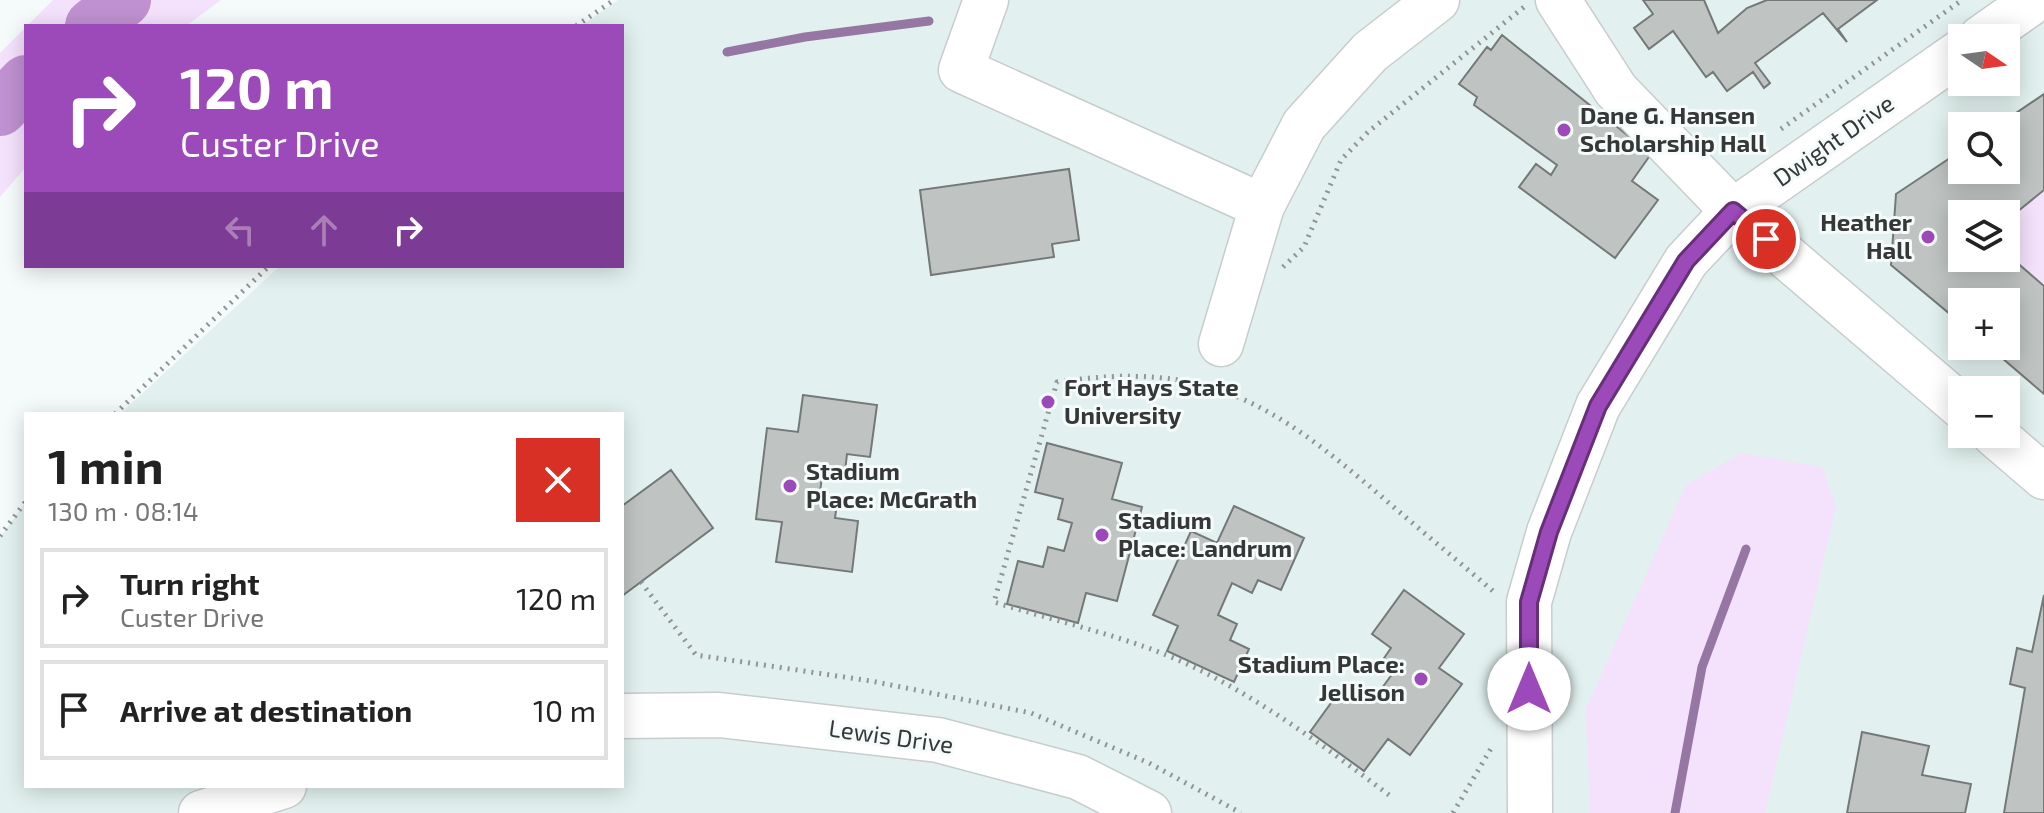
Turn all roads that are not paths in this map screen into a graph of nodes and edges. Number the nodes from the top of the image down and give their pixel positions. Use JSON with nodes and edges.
{"nodes":[{"id":1,"x":986,"y":0,"type":"edge"},
{"id":2,"x":1437,"y":0,"type":"edge"},
{"id":3,"x":2035,"y":0,"type":"edge"},
{"id":4,"x":1543,"y":2,"type":"edge"},
{"id":5,"x":2001,"y":24,"type":"edge"},
{"id":6,"x":1948,"y":61,"type":"edge"},
{"id":7,"x":1262,"y":206,"type":"junction"},
{"id":8,"x":1733,"y":211,"type":"junction"},
{"id":9,"x":1221,"y":344,"type":"dead end"},
{"id":10,"x":1948,"y":395,"type":"edge"},
{"id":11,"x":2010,"y":448,"type":"edge"},
{"id":12,"x":2044,"y":477,"type":"edge"},
{"id":13,"x":624,"y":716,"type":"edge"},
{"id":14,"x":278,"y":788,"type":"edge"},
{"id":15,"x":201,"y":813,"type":"edge"},
{"id":16,"x":1149,"y":813,"type":"edge"},
{"id":17,"x":1530,"y":813,"type":"edge"}],
"edges":[{"from":1,"to":7,"type":"street"},
{"from":2,"to":7,"type":"street"},
{"from":3,"to":5,"type":"street"},
{"from":4,"to":8,"type":"street"},
{"from":6,"to":8,"type":"street","name":"Dwight Drive"},
{"from":7,"to":9,"type":"street"},
{"from":8,"to":10,"type":"street"},
{"from":8,"to":17,"type":"street","name":"Dwight Drive"},
{"from":11,"to":12,"type":"street"},
{"from":13,"to":16,"type":"street","name":"Lewis Drive"},
{"from":14,"to":15,"type":"street"}]}
